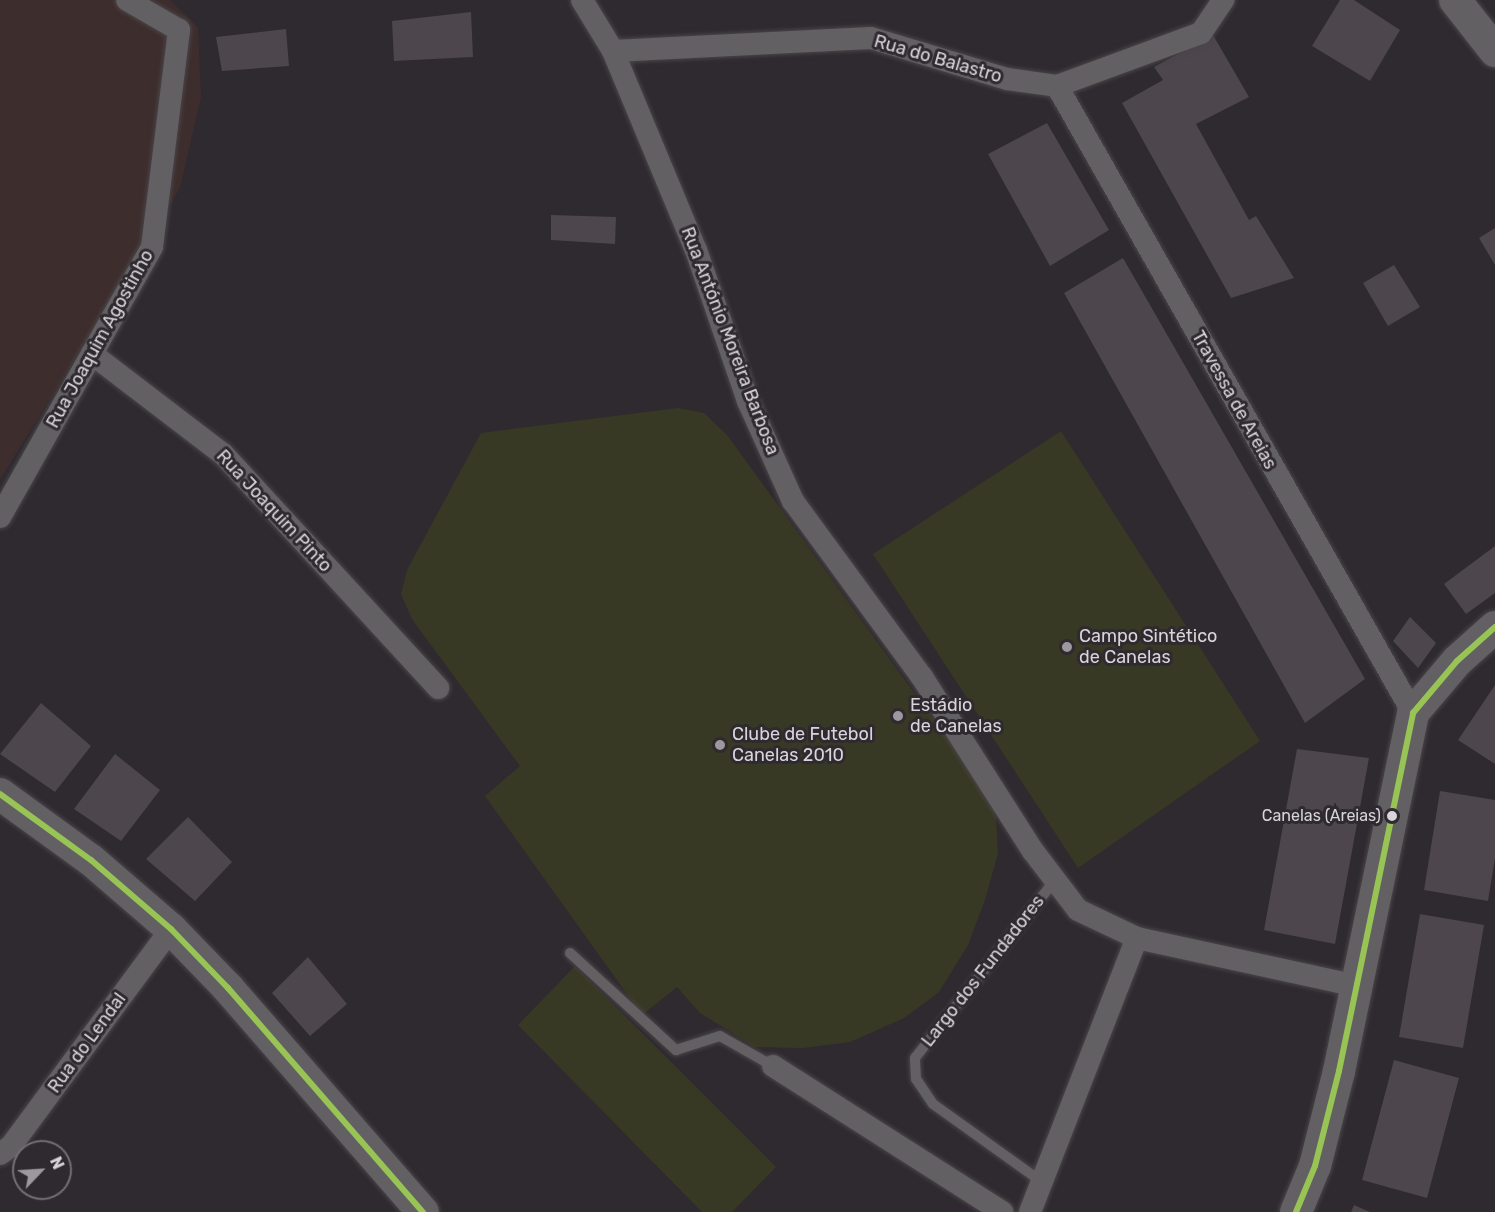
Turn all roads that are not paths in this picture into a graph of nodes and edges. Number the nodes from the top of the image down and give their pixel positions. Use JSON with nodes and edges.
{"nodes":[{"id":1,"x":127,"y":0,"type":"edge"},
{"id":2,"x":582,"y":0,"type":"edge"},
{"id":3,"x":1223,"y":0,"type":"edge"},
{"id":4,"x":1455,"y":0,"type":"edge"},
{"id":5,"x":613,"y":51,"type":"junction"},
{"id":6,"x":1495,"y":51,"type":"edge"},
{"id":7,"x":1057,"y":86,"type":"junction"},
{"id":8,"x":92,"y":354,"type":"junction"},
{"id":9,"x":0,"y":517,"type":"edge"},
{"id":10,"x":1495,"y":627,"type":"edge"},
{"id":11,"x":438,"y":688,"type":"dead end"},
{"id":12,"x":1413,"y":713,"type":"junction"},
{"id":13,"x":0,"y":794,"type":"edge"},
{"id":14,"x":1055,"y":879,"type":"junction"},
{"id":15,"x":171,"y":929,"type":"junction"},
{"id":16,"x":1137,"y":938,"type":"junction"},
{"id":17,"x":570,"y":953,"type":"dead end"},
{"id":18,"x":1357,"y":986,"type":"junction"},
{"id":19,"x":773,"y":1066,"type":"joint"},
{"id":20,"x":0,"y":1154,"type":"edge"},
{"id":21,"x":1042,"y":1182,"type":"junction"},
{"id":22,"x":423,"y":1212,"type":"edge"},
{"id":23,"x":1002,"y":1212,"type":"edge"},
{"id":24,"x":1030,"y":1212,"type":"edge"},
{"id":25,"x":1296,"y":1212,"type":"edge"}],
"edges":[{"from":1,"to":8,"type":"street","name":"Rua Joaquim Agostinho"},
{"from":2,"to":5,"type":"street"},
{"from":3,"to":7,"type":"street","name":"Rua do Balastro"},
{"from":4,"to":6,"type":"street"},
{"from":5,"to":7,"type":"street","name":"Rua do Balastro"},
{"from":5,"to":14,"type":"street","name":"Rua António Moreira Barbosa"},
{"from":7,"to":12,"type":"street","name":"Travessa de Areias"},
{"from":8,"to":9,"type":"street","name":"Rua Joaquim Agostinho"},
{"from":8,"to":11,"type":"street","name":"Rua Joaquim Pinto"},
{"from":10,"to":12,"type":"street"},
{"from":12,"to":18,"type":"street"},
{"from":13,"to":15,"type":"street"},
{"from":14,"to":16,"type":"street","name":"Rua António Moreira Barbosa"},
{"from":14,"to":21,"type":"lane","name":"Largo dos Fundadores"},
{"from":15,"to":20,"type":"street","name":"Rua do Lendal"},
{"from":15,"to":22,"type":"street"},
{"from":16,"to":18,"type":"street","name":"Rua António Moreira Barbosa"},
{"from":16,"to":21,"type":"street"},
{"from":17,"to":19,"type":"lane"},
{"from":18,"to":25,"type":"street"},
{"from":19,"to":23,"type":"street"},
{"from":21,"to":24,"type":"street"}]}
